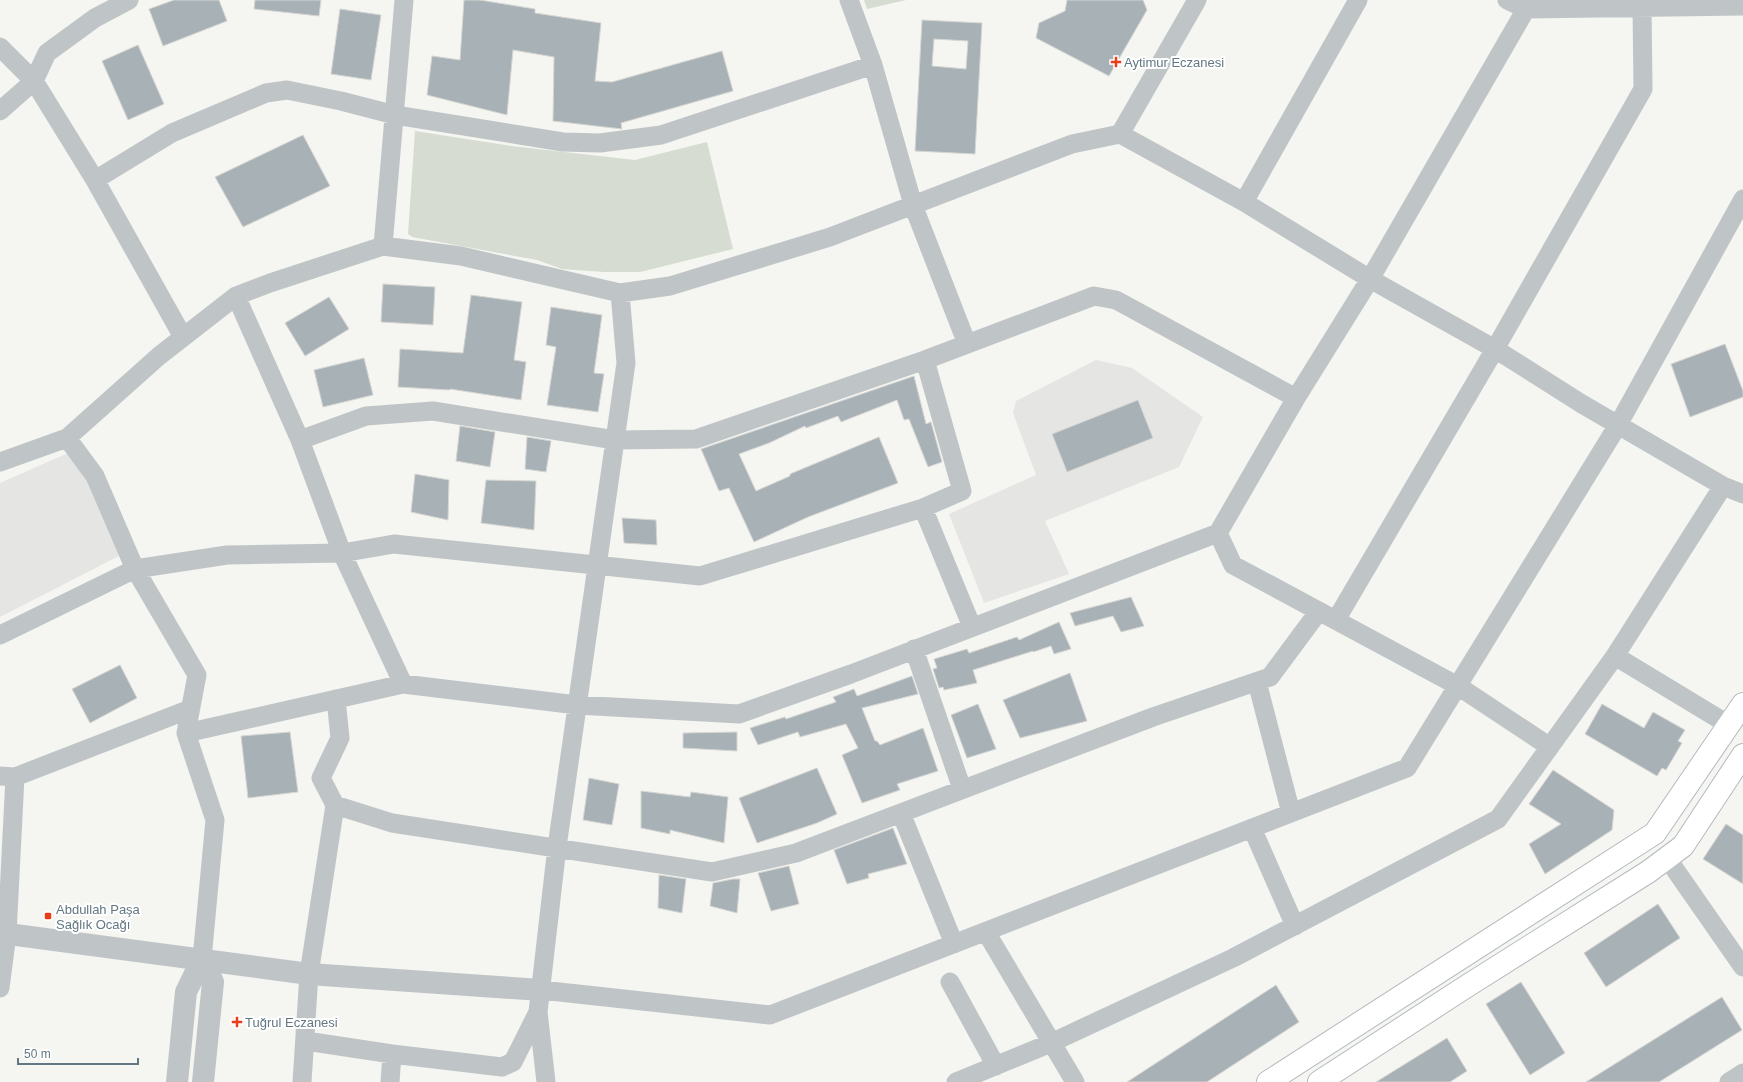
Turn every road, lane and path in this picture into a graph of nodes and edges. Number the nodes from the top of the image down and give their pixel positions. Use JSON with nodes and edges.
{"nodes":[{"id":1,"x":129,"y":0,"type":"edge"},
{"id":2,"x":404,"y":0,"type":"edge"},
{"id":3,"x":849,"y":0,"type":"edge"},
{"id":4,"x":1196,"y":0,"type":"edge"},
{"id":5,"x":1358,"y":0,"type":"edge"},
{"id":6,"x":1507,"y":0,"type":"edge"},
{"id":7,"x":1743,"y":6,"type":"edge"},
{"id":8,"x":1642,"y":7,"type":"junction"},
{"id":9,"x":1526,"y":9,"type":"junction"},
{"id":10,"x":0,"y":47,"type":"edge"},
{"id":11,"x":873,"y":65,"type":"junction"},
{"id":12,"x":34,"y":81,"type":"junction"},
{"id":13,"x":0,"y":111,"type":"edge"},
{"id":14,"x":395,"y":115,"type":"junction"},
{"id":15,"x":1120,"y":134,"type":"junction"},
{"id":16,"x":95,"y":180,"type":"junction"},
{"id":17,"x":1743,"y":199,"type":"edge"},
{"id":18,"x":1244,"y":202,"type":"junction"},
{"id":19,"x":913,"y":204,"type":"junction"},
{"id":20,"x":383,"y":246,"type":"junction"},
{"id":21,"x":1370,"y":279,"type":"junction"},
{"id":22,"x":620,"y":293,"type":"junction"},
{"id":23,"x":236,"y":296,"type":"junction"},
{"id":24,"x":183,"y":337,"type":"junction"},
{"id":25,"x":967,"y":344,"type":"junction"},
{"id":26,"x":1495,"y":349,"type":"junction"},
{"id":27,"x":925,"y":360,"type":"junction"},
{"id":28,"x":1296,"y":398,"type":"junction"},
{"id":29,"x":1618,"y":425,"type":"junction"},
{"id":30,"x":67,"y":438,"type":"junction"},
{"id":31,"x":300,"y":440,"type":"junction"},
{"id":32,"x":615,"y":440,"type":"junction"},
{"id":33,"x":0,"y":462,"type":"edge"},
{"id":34,"x":1723,"y":486,"type":"junction"},
{"id":35,"x":1743,"y":494,"type":"edge"},
{"id":36,"x":923,"y":508,"type":"junction"},
{"id":37,"x":1218,"y":533,"type":"junction"},
{"id":38,"x":342,"y":553,"type":"junction"},
{"id":39,"x":597,"y":566,"type":"junction"},
{"id":40,"x":135,"y":569,"type":"junction"},
{"id":41,"x":1319,"y":611,"type":"junction"},
{"id":42,"x":1336,"y":620,"type":"junction"},
{"id":43,"x":972,"y":627,"type":"junction"},
{"id":44,"x":0,"y":635,"type":"edge"},
{"id":45,"x":914,"y":649,"type":"junction"},
{"id":46,"x":1615,"y":656,"type":"junction"},
{"id":47,"x":1257,"y":682,"type":"junction"},
{"id":48,"x":403,"y":684,"type":"junction"},
{"id":49,"x":1458,"y":686,"type":"junction"},
{"id":50,"x":336,"y":699,"type":"junction"},
{"id":51,"x":1743,"y":704,"type":"edge"},
{"id":52,"x":577,"y":705,"type":"junction"},
{"id":53,"x":190,"y":708,"type":"junction"},
{"id":54,"x":1729,"y":725,"type":"junction"},
{"id":55,"x":186,"y":733,"type":"junction"},
{"id":56,"x":1550,"y":747,"type":"junction"},
{"id":57,"x":1743,"y":755,"type":"edge"},
{"id":58,"x":7,"y":776,"type":"edge"},
{"id":59,"x":962,"y":789,"type":"junction"},
{"id":60,"x":335,"y":805,"type":"junction"},
{"id":61,"x":901,"y":813,"type":"junction"},
{"id":62,"x":1291,"y":813,"type":"junction"},
{"id":63,"x":1252,"y":828,"type":"junction"},
{"id":64,"x":557,"y":847,"type":"junction"},
{"id":65,"x":1667,"y":858,"type":"junction"},
{"id":66,"x":1295,"y":926,"type":"junction"},
{"id":67,"x":986,"y":932,"type":"junction"},
{"id":68,"x":3,"y":934,"type":"edge"},
{"id":69,"x":954,"y":944,"type":"junction"},
{"id":70,"x":202,"y":959,"type":"junction"},
{"id":71,"x":1743,"y":967,"type":"edge"},
{"id":72,"x":309,"y":974,"type":"junction"},
{"id":73,"x":950,"y":982,"type":"dead end"},
{"id":74,"x":0,"y":988,"type":"edge"},
{"id":75,"x":539,"y":1001,"type":"junction"},
{"id":76,"x":306,"y":1041,"type":"junction"},
{"id":77,"x":1051,"y":1043,"type":"junction"},
{"id":78,"x":392,"y":1054,"type":"junction"},
{"id":79,"x":996,"y":1066,"type":"junction"},
{"id":80,"x":1743,"y":1073,"type":"edge"},
{"id":81,"x":177,"y":1082,"type":"edge"},
{"id":82,"x":203,"y":1082,"type":"edge"},
{"id":83,"x":302,"y":1082,"type":"edge"},
{"id":84,"x":390,"y":1082,"type":"edge"},
{"id":85,"x":546,"y":1082,"type":"edge"},
{"id":86,"x":956,"y":1082,"type":"edge"},
{"id":87,"x":1075,"y":1082,"type":"edge"},
{"id":88,"x":1268,"y":1082,"type":"edge"},
{"id":89,"x":1319,"y":1082,"type":"edge"},
{"id":90,"x":1729,"y":1082,"type":"edge"}],
"edges":[{"from":1,"to":12,"type":"street"},
{"from":2,"to":14,"type":"street"},
{"from":3,"to":11,"type":"street"},
{"from":4,"to":15,"type":"street"},
{"from":5,"to":18,"type":"street"},
{"from":6,"to":9,"type":"street"},
{"from":7,"to":8,"type":"street"},
{"from":8,"to":9,"type":"street"},
{"from":8,"to":26,"type":"street"},
{"from":9,"to":21,"type":"street"},
{"from":10,"to":12,"type":"street"},
{"from":11,"to":14,"type":"street"},
{"from":11,"to":19,"type":"street"},
{"from":12,"to":13,"type":"street"},
{"from":12,"to":16,"type":"street"},
{"from":14,"to":16,"type":"street"},
{"from":14,"to":20,"type":"street"},
{"from":15,"to":18,"type":"street"},
{"from":15,"to":19,"type":"street"},
{"from":16,"to":24,"type":"street"},
{"from":17,"to":29,"type":"street"},
{"from":18,"to":21,"type":"street"},
{"from":19,"to":22,"type":"street"},
{"from":19,"to":25,"type":"street"},
{"from":20,"to":22,"type":"street"},
{"from":20,"to":23,"type":"street"},
{"from":21,"to":26,"type":"street"},
{"from":21,"to":28,"type":"street"},
{"from":22,"to":32,"type":"street"},
{"from":23,"to":24,"type":"street"},
{"from":23,"to":31,"type":"street"},
{"from":24,"to":30,"type":"street"},
{"from":25,"to":27,"type":"street"},
{"from":25,"to":28,"type":"street"},
{"from":26,"to":29,"type":"street"},
{"from":26,"to":42,"type":"street"},
{"from":27,"to":32,"type":"street"},
{"from":27,"to":36,"type":"street"},
{"from":28,"to":37,"type":"street"},
{"from":29,"to":34,"type":"street"},
{"from":29,"to":49,"type":"street"},
{"from":30,"to":33,"type":"street"},
{"from":30,"to":40,"type":"street"},
{"from":31,"to":32,"type":"street"},
{"from":31,"to":38,"type":"street"},
{"from":32,"to":39,"type":"street"},
{"from":34,"to":35,"type":"street"},
{"from":34,"to":46,"type":"street"},
{"from":36,"to":39,"type":"street"},
{"from":36,"to":43,"type":"street"},
{"from":37,"to":41,"type":"street"},
{"from":37,"to":43,"type":"street"},
{"from":38,"to":39,"type":"street"},
{"from":38,"to":40,"type":"street"},
{"from":38,"to":48,"type":"street"},
{"from":39,"to":52,"type":"street"},
{"from":40,"to":44,"type":"street"},
{"from":40,"to":53,"type":"street"},
{"from":41,"to":42,"type":"street"},
{"from":41,"to":47,"type":"street"},
{"from":42,"to":49,"type":"street"},
{"from":43,"to":45,"type":"street"},
{"from":45,"to":52,"type":"street"},
{"from":45,"to":59,"type":"street"},
{"from":46,"to":54,"type":"street"},
{"from":46,"to":56,"type":"street"},
{"from":47,"to":59,"type":"street"},
{"from":47,"to":62,"type":"street"},
{"from":48,"to":50,"type":"street"},
{"from":48,"to":52,"type":"street"},
{"from":49,"to":56,"type":"street"},
{"from":49,"to":62,"type":"street"},
{"from":50,"to":55,"type":"street"},
{"from":50,"to":60,"type":"street"},
{"from":51,"to":54,"type":"main road"},
{"from":52,"to":64,"type":"street"},
{"from":53,"to":55,"type":"street"},
{"from":53,"to":58,"type":"street"},
{"from":54,"to":88,"type":"main road"},
{"from":55,"to":70,"type":"street"},
{"from":56,"to":66,"type":"street"},
{"from":57,"to":65,"type":"main road"},
{"from":58,"to":68,"type":"street"},
{"from":59,"to":61,"type":"street"},
{"from":60,"to":64,"type":"street"},
{"from":60,"to":72,"type":"street"},
{"from":61,"to":64,"type":"street"},
{"from":61,"to":69,"type":"street"},
{"from":62,"to":63,"type":"street"},
{"from":63,"to":66,"type":"street"},
{"from":63,"to":67,"type":"street"},
{"from":64,"to":75,"type":"street"},
{"from":65,"to":71,"type":"street"},
{"from":65,"to":89,"type":"main road"},
{"from":66,"to":77,"type":"street"},
{"from":67,"to":69,"type":"street"},
{"from":67,"to":77,"type":"street"},
{"from":68,"to":70,"type":"street"},
{"from":68,"to":74,"type":"street"},
{"from":69,"to":75,"type":"street"},
{"from":70,"to":72,"type":"street"},
{"from":70,"to":81,"type":"street"},
{"from":70,"to":82,"type":"street"},
{"from":72,"to":75,"type":"street"},
{"from":72,"to":76,"type":"street"},
{"from":73,"to":79,"type":"street"},
{"from":75,"to":78,"type":"street"},
{"from":75,"to":85,"type":"street"},
{"from":76,"to":78,"type":"street"},
{"from":76,"to":83,"type":"street"},
{"from":77,"to":79,"type":"street"},
{"from":77,"to":87,"type":"street"},
{"from":78,"to":84,"type":"street"},
{"from":79,"to":86,"type":"street"},
{"from":80,"to":90,"type":"street"}]}
